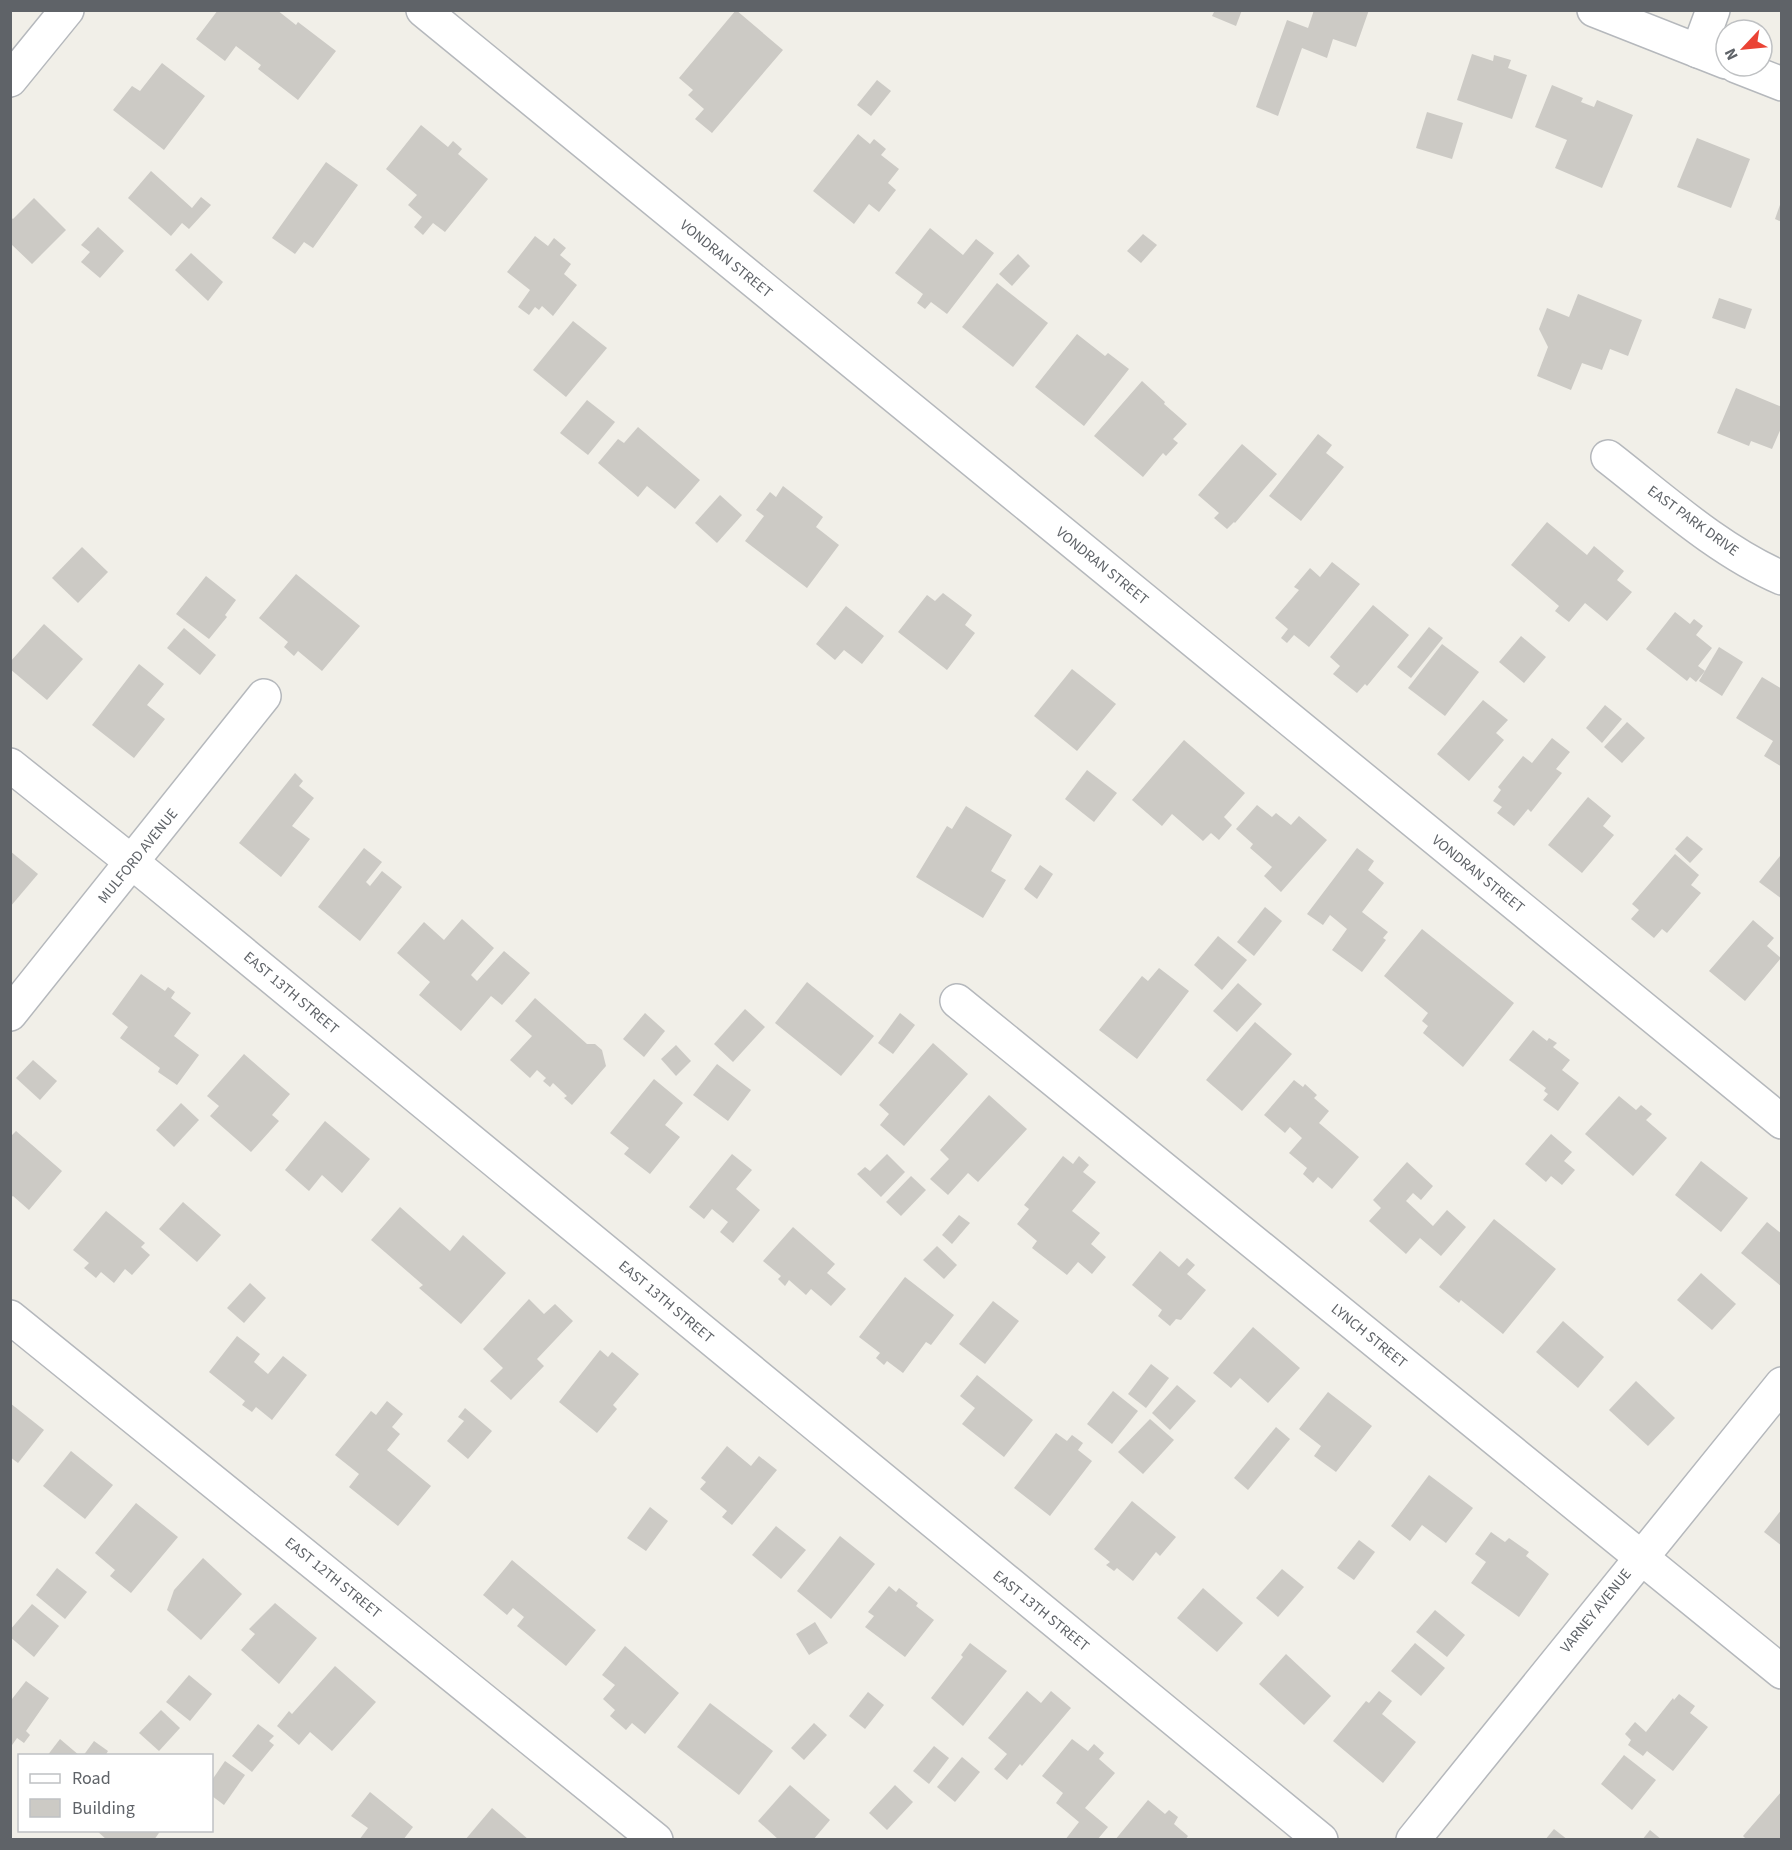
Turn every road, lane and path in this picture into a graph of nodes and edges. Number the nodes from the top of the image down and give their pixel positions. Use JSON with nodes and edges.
{"nodes":[{"id":1,"x":68,"y":10,"type":"edge"},
{"id":2,"x":423,"y":10,"type":"edge"},
{"id":3,"x":1594,"y":10,"type":"edge"},
{"id":4,"x":1713,"y":10,"type":"edge"},
{"id":5,"x":1712,"y":56,"type":"edge"},
{"id":6,"x":1767,"y":78,"type":"edge"},
{"id":7,"x":10,"y":80,"type":"edge"},
{"id":8,"x":1782,"y":84,"type":"edge"},
{"id":9,"x":1608,"y":457,"type":"dead end"},
{"id":10,"x":1782,"y":578,"type":"edge"},
{"id":11,"x":264,"y":696,"type":"dead end"},
{"id":12,"x":10,"y":765,"type":"edge"},
{"id":13,"x":133,"y":862,"type":"junction"},
{"id":14,"x":957,"y":1000,"type":"dead end"},
{"id":15,"x":10,"y":1014,"type":"edge"},
{"id":16,"x":1782,"y":1122,"type":"edge"},
{"id":17,"x":10,"y":1317,"type":"edge"},
{"id":18,"x":1782,"y":1384,"type":"edge"},
{"id":19,"x":1640,"y":1557,"type":"junction"},
{"id":20,"x":1782,"y":1672,"type":"edge"},
{"id":21,"x":656,"y":1839,"type":"edge"},
{"id":22,"x":1321,"y":1839,"type":"edge"},
{"id":23,"x":1413,"y":1839,"type":"edge"}],
"edges":[{"from":1,"to":7,"type":"street"},
{"from":2,"to":16,"type":"street","name":"VONDRAN STREET"},
{"from":3,"to":5,"type":"street"},
{"from":4,"to":5,"type":"street"},
{"from":6,"to":8,"type":"street"},
{"from":9,"to":10,"type":"street","name":"EAST PARK DRIVE"},
{"from":11,"to":13,"type":"street","name":"MULFORD AVENUE"},
{"from":12,"to":13,"type":"street","name":"EAST 13TH STREET"},
{"from":13,"to":15,"type":"street","name":"MULFORD AVENUE"},
{"from":13,"to":22,"type":"street","name":"EAST 13TH STREET"},
{"from":14,"to":19,"type":"street","name":"LYNCH STREET"},
{"from":17,"to":21,"type":"street","name":"EAST 12TH STREET"},
{"from":18,"to":19,"type":"street","name":"VARNEY AVENUE"},
{"from":19,"to":20,"type":"street","name":"LYNCH STREET"},
{"from":19,"to":23,"type":"street","name":"VARNEY AVENUE"}]}
